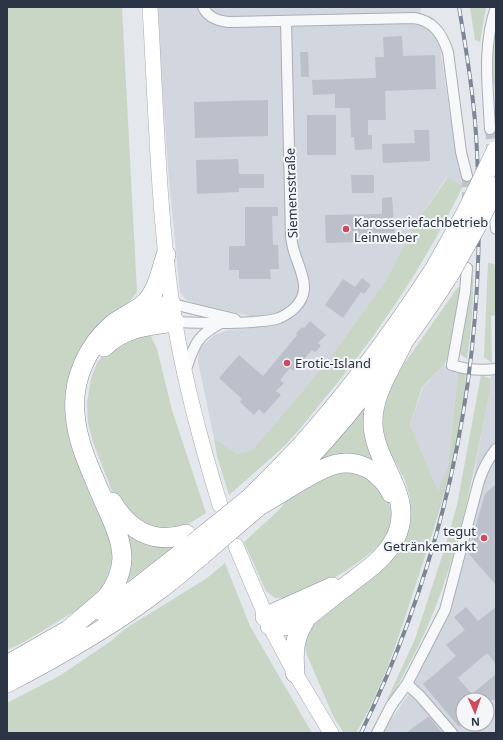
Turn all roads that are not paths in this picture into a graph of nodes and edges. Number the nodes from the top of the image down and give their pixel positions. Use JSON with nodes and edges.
{"nodes":[{"id":1,"x":150,"y":7,"type":"edge"},
{"id":2,"x":203,"y":7,"type":"edge"},
{"id":3,"x":496,"y":7,"type":"edge"},
{"id":4,"x":286,"y":22,"type":"junction"},
{"id":5,"x":490,"y":129,"type":"tunnel mouth"},
{"id":6,"x":496,"y":151,"type":"edge"},
{"id":7,"x":467,"y":176,"type":"tunnel mouth"},
{"id":8,"x":496,"y":188,"type":"edge"},
{"id":9,"x":495,"y":217,"type":"edge"},
{"id":10,"x":496,"y":229,"type":"edge"},
{"id":11,"x":166,"y":255,"type":"junction"},
{"id":12,"x":467,"y":268,"type":"dead end"},
{"id":13,"x":441,"y":272,"type":"junction"},
{"id":14,"x":133,"y":312,"type":"junction"},
{"id":15,"x":174,"y":314,"type":"junction"},
{"id":16,"x":247,"y":322,"type":"junction"},
{"id":17,"x":220,"y":324,"type":"junction"},
{"id":18,"x":402,"y":345,"type":"junction"},
{"id":19,"x":496,"y":369,"type":"edge"},
{"id":20,"x":185,"y":372,"type":"junction"},
{"id":21,"x":496,"y":450,"type":"edge"},
{"id":22,"x":251,"y":502,"type":"junction"},
{"id":23,"x":220,"y":505,"type":"dead end"},
{"id":24,"x":194,"y":545,"type":"junction"},
{"id":25,"x":236,"y":546,"type":"dead end"},
{"id":26,"x":307,"y":617,"type":"junction"},
{"id":27,"x":267,"y":622,"type":"junction"},
{"id":28,"x":66,"y":632,"type":"junction"},
{"id":29,"x":7,"y":665,"type":"edge"},
{"id":30,"x":295,"y":673,"type":"junction"},
{"id":31,"x":7,"y":683,"type":"edge"},
{"id":32,"x":407,"y":684,"type":"junction"},
{"id":33,"x":329,"y":730,"type":"edge"},
{"id":34,"x":377,"y":733,"type":"edge"},
{"id":35,"x":452,"y":733,"type":"edge"}],
"edges":[{"from":1,"to":11,"type":"main road"},
{"from":2,"to":4,"type":"street"},
{"from":3,"to":5,"type":"street"},
{"from":4,"to":7,"type":"street"},
{"from":4,"to":16,"type":"street","name":"Siemensstraße"},
{"from":6,"to":13,"type":"highway","bridge":true},
{"from":8,"to":13,"type":"highway","bridge":true},
{"from":9,"to":10,"type":"street"},
{"from":11,"to":14,"type":"highway"},
{"from":11,"to":15,"type":"main road"},
{"from":12,"to":19,"type":"street"},
{"from":13,"to":18,"type":"highway"},
{"from":13,"to":22,"type":"highway"},
{"from":14,"to":15,"type":"highway"},
{"from":14,"to":28,"type":"highway"},
{"from":15,"to":16,"type":"street","name":"Siemensstraße"},
{"from":15,"to":17,"type":"street","name":"Siemensstraße"},
{"from":15,"to":20,"type":"main road"},
{"from":15,"to":24,"type":"highway"},
{"from":16,"to":17,"type":"street","name":"Siemensstraße"},
{"from":17,"to":20,"type":"street","name":"Siemensstraße"},
{"from":18,"to":22,"type":"highway"},
{"from":18,"to":26,"type":"highway"},
{"from":20,"to":23,"type":"main road"},
{"from":21,"to":32,"type":"street"},
{"from":22,"to":24,"type":"highway","bridge":true},
{"from":22,"to":24,"type":"highway","bridge":true},
{"from":22,"to":27,"type":"highway"},
{"from":24,"to":28,"type":"highway"},
{"from":24,"to":31,"type":"highway"},
{"from":25,"to":27,"type":"main road"},
{"from":26,"to":27,"type":"highway"},
{"from":26,"to":30,"type":"highway"},
{"from":27,"to":30,"type":"main road"},
{"from":28,"to":29,"type":"highway"},
{"from":30,"to":33,"type":"main road"},
{"from":32,"to":34,"type":"street"},
{"from":32,"to":35,"type":"street"}]}
